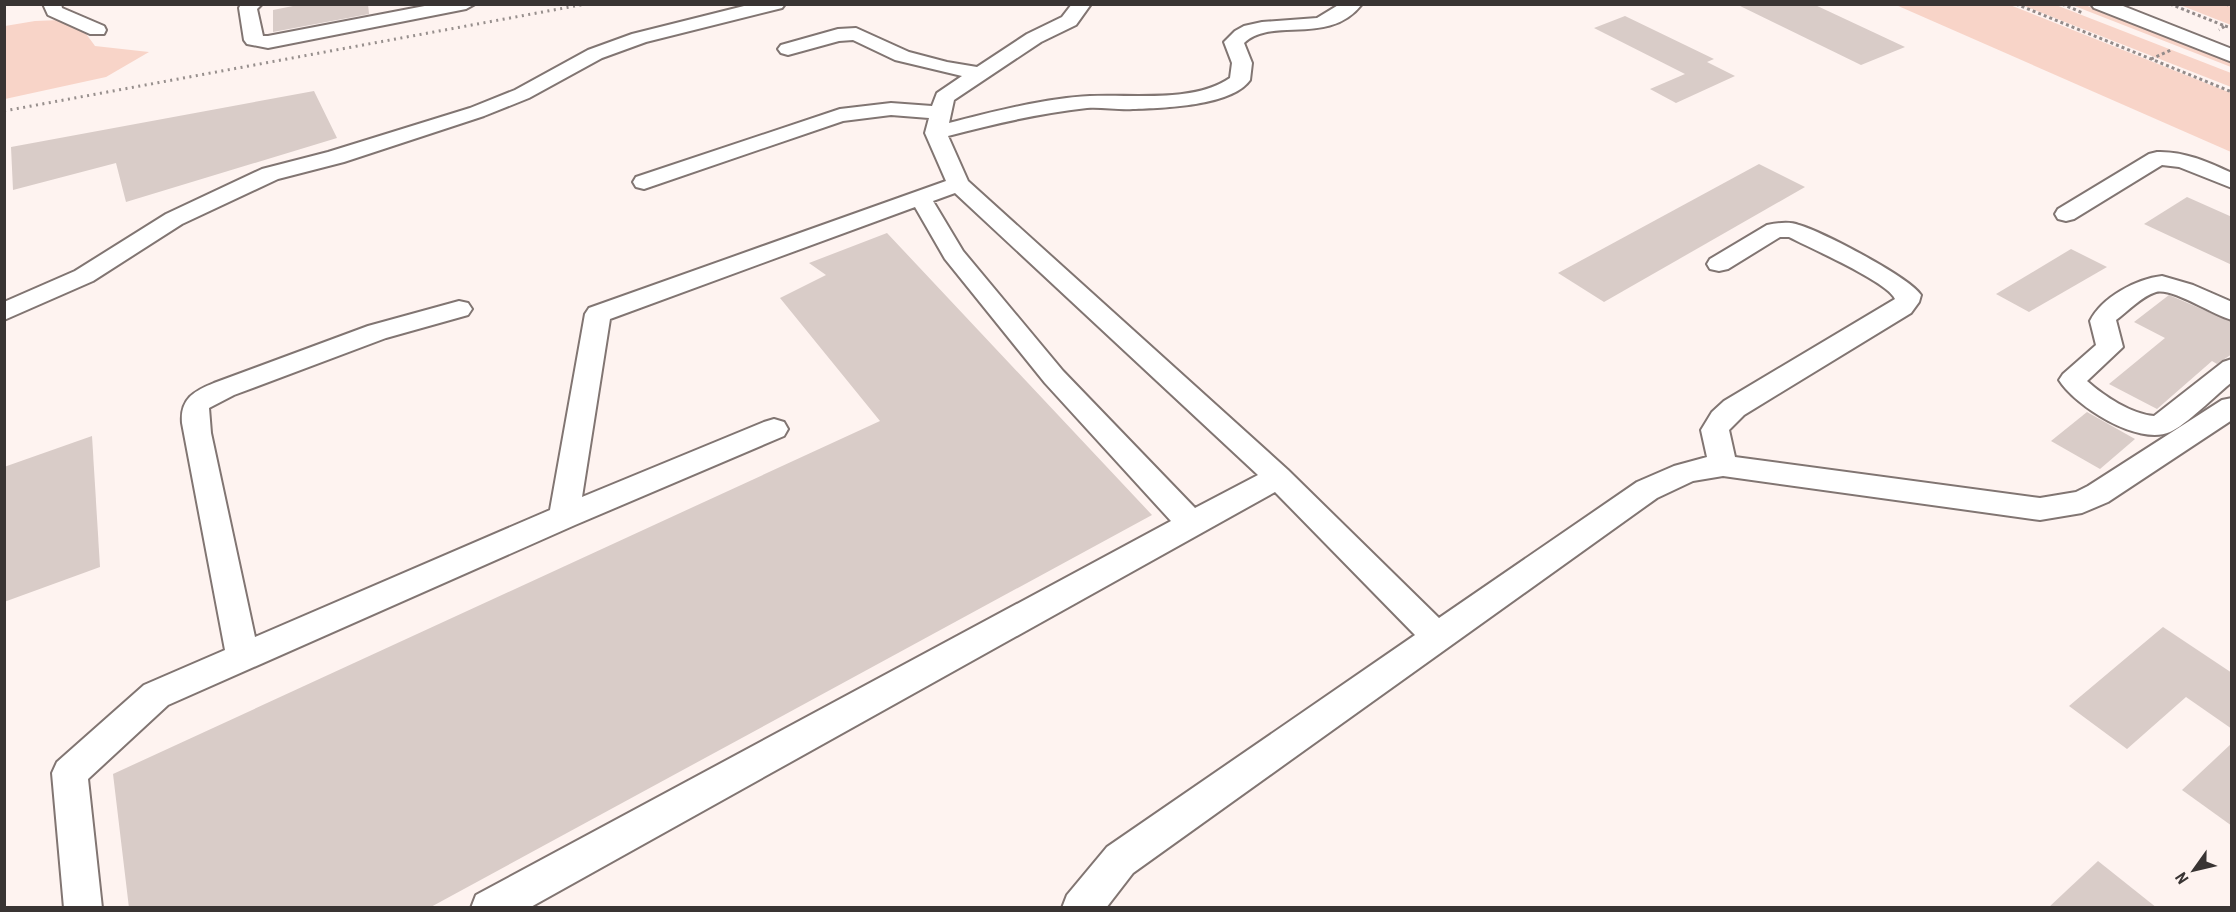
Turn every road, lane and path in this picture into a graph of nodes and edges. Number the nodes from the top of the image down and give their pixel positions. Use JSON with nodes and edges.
{"nodes":[{"id":1,"x":52,"y":4,"type":"edge"},
{"id":2,"x":253,"y":4,"type":"edge"},
{"id":3,"x":466,"y":4,"type":"edge"},
{"id":4,"x":776,"y":4,"type":"edge"},
{"id":5,"x":1082,"y":4,"type":"edge"},
{"id":6,"x":1353,"y":4,"type":"edge"},
{"id":7,"x":2016,"y":4,"type":"edge"},
{"id":8,"x":2100,"y":4,"type":"edge"},
{"id":9,"x":2142,"y":4,"type":"edge"},
{"id":10,"x":2170,"y":4,"type":"edge"},
{"id":11,"x":2232,"y":28,"type":"edge"},
{"id":12,"x":97,"y":30,"type":"dead end"},
{"id":13,"x":2225,"y":31,"type":"edge"},
{"id":14,"x":788,"y":49,"type":"dead end"},
{"id":15,"x":2232,"y":56,"type":"edge"},
{"id":16,"x":978,"y":73,"type":"junction"},
{"id":17,"x":2232,"y":92,"type":"edge"},
{"id":18,"x":939,"y":123,"type":"junction"},
{"id":19,"x":2227,"y":174,"type":"edge"},
{"id":20,"x":644,"y":182,"type":"dead end"},
{"id":21,"x":958,"y":184,"type":"junction"},
{"id":22,"x":920,"y":197,"type":"junction"},
{"id":23,"x":2066,"y":214,"type":"dead end"},
{"id":24,"x":1719,"y":264,"type":"dead end"},
{"id":25,"x":459,"y":309,"type":"dead end"},
{"id":26,"x":4,"y":312,"type":"edge"},
{"id":27,"x":2232,"y":312,"type":"edge"},
{"id":28,"x":2232,"y":368,"type":"edge"},
{"id":29,"x":2232,"y":406,"type":"edge"},
{"id":30,"x":774,"y":429,"type":"dead end"},
{"id":31,"x":1723,"y":466,"type":"junction"},
{"id":32,"x":1278,"y":477,"type":"junction"},
{"id":33,"x":564,"y":517,"type":"junction"},
{"id":34,"x":1192,"y":524,"type":"junction"},
{"id":35,"x":1437,"y":637,"type":"junction"},
{"id":36,"x":243,"y":657,"type":"junction"},
{"id":37,"x":82,"y":908,"type":"edge"},
{"id":38,"x":490,"y":908,"type":"edge"},
{"id":39,"x":1081,"y":908,"type":"edge"}],
"edges":[{"from":1,"to":12,"type":"street"},
{"from":2,"to":3,"type":"street"},
{"from":4,"to":26,"type":"street"},
{"from":5,"to":16,"type":"street"},
{"from":6,"to":18,"type":"street"},
{"from":7,"to":17,"type":"path"},
{"from":8,"to":15,"type":"street"},
{"from":9,"to":13,"type":"street"},
{"from":10,"to":13,"type":"path"},
{"from":11,"to":13,"type":"path"},
{"from":14,"to":16,"type":"street"},
{"from":16,"to":18,"type":"street"},
{"from":18,"to":20,"type":"street"},
{"from":18,"to":21,"type":"street"},
{"from":19,"to":23,"type":"street"},
{"from":21,"to":22,"type":"street"},
{"from":21,"to":32,"type":"street"},
{"from":22,"to":33,"type":"street"},
{"from":22,"to":34,"type":"street"},
{"from":24,"to":31,"type":"street"},
{"from":25,"to":36,"type":"street"},
{"from":27,"to":28,"type":"street"},
{"from":29,"to":31,"type":"street"},
{"from":30,"to":33,"type":"street"},
{"from":31,"to":35,"type":"street"},
{"from":32,"to":34,"type":"street"},
{"from":32,"to":35,"type":"street"},
{"from":33,"to":36,"type":"street"},
{"from":34,"to":38,"type":"street"},
{"from":35,"to":39,"type":"street"},
{"from":36,"to":37,"type":"street"}]}
